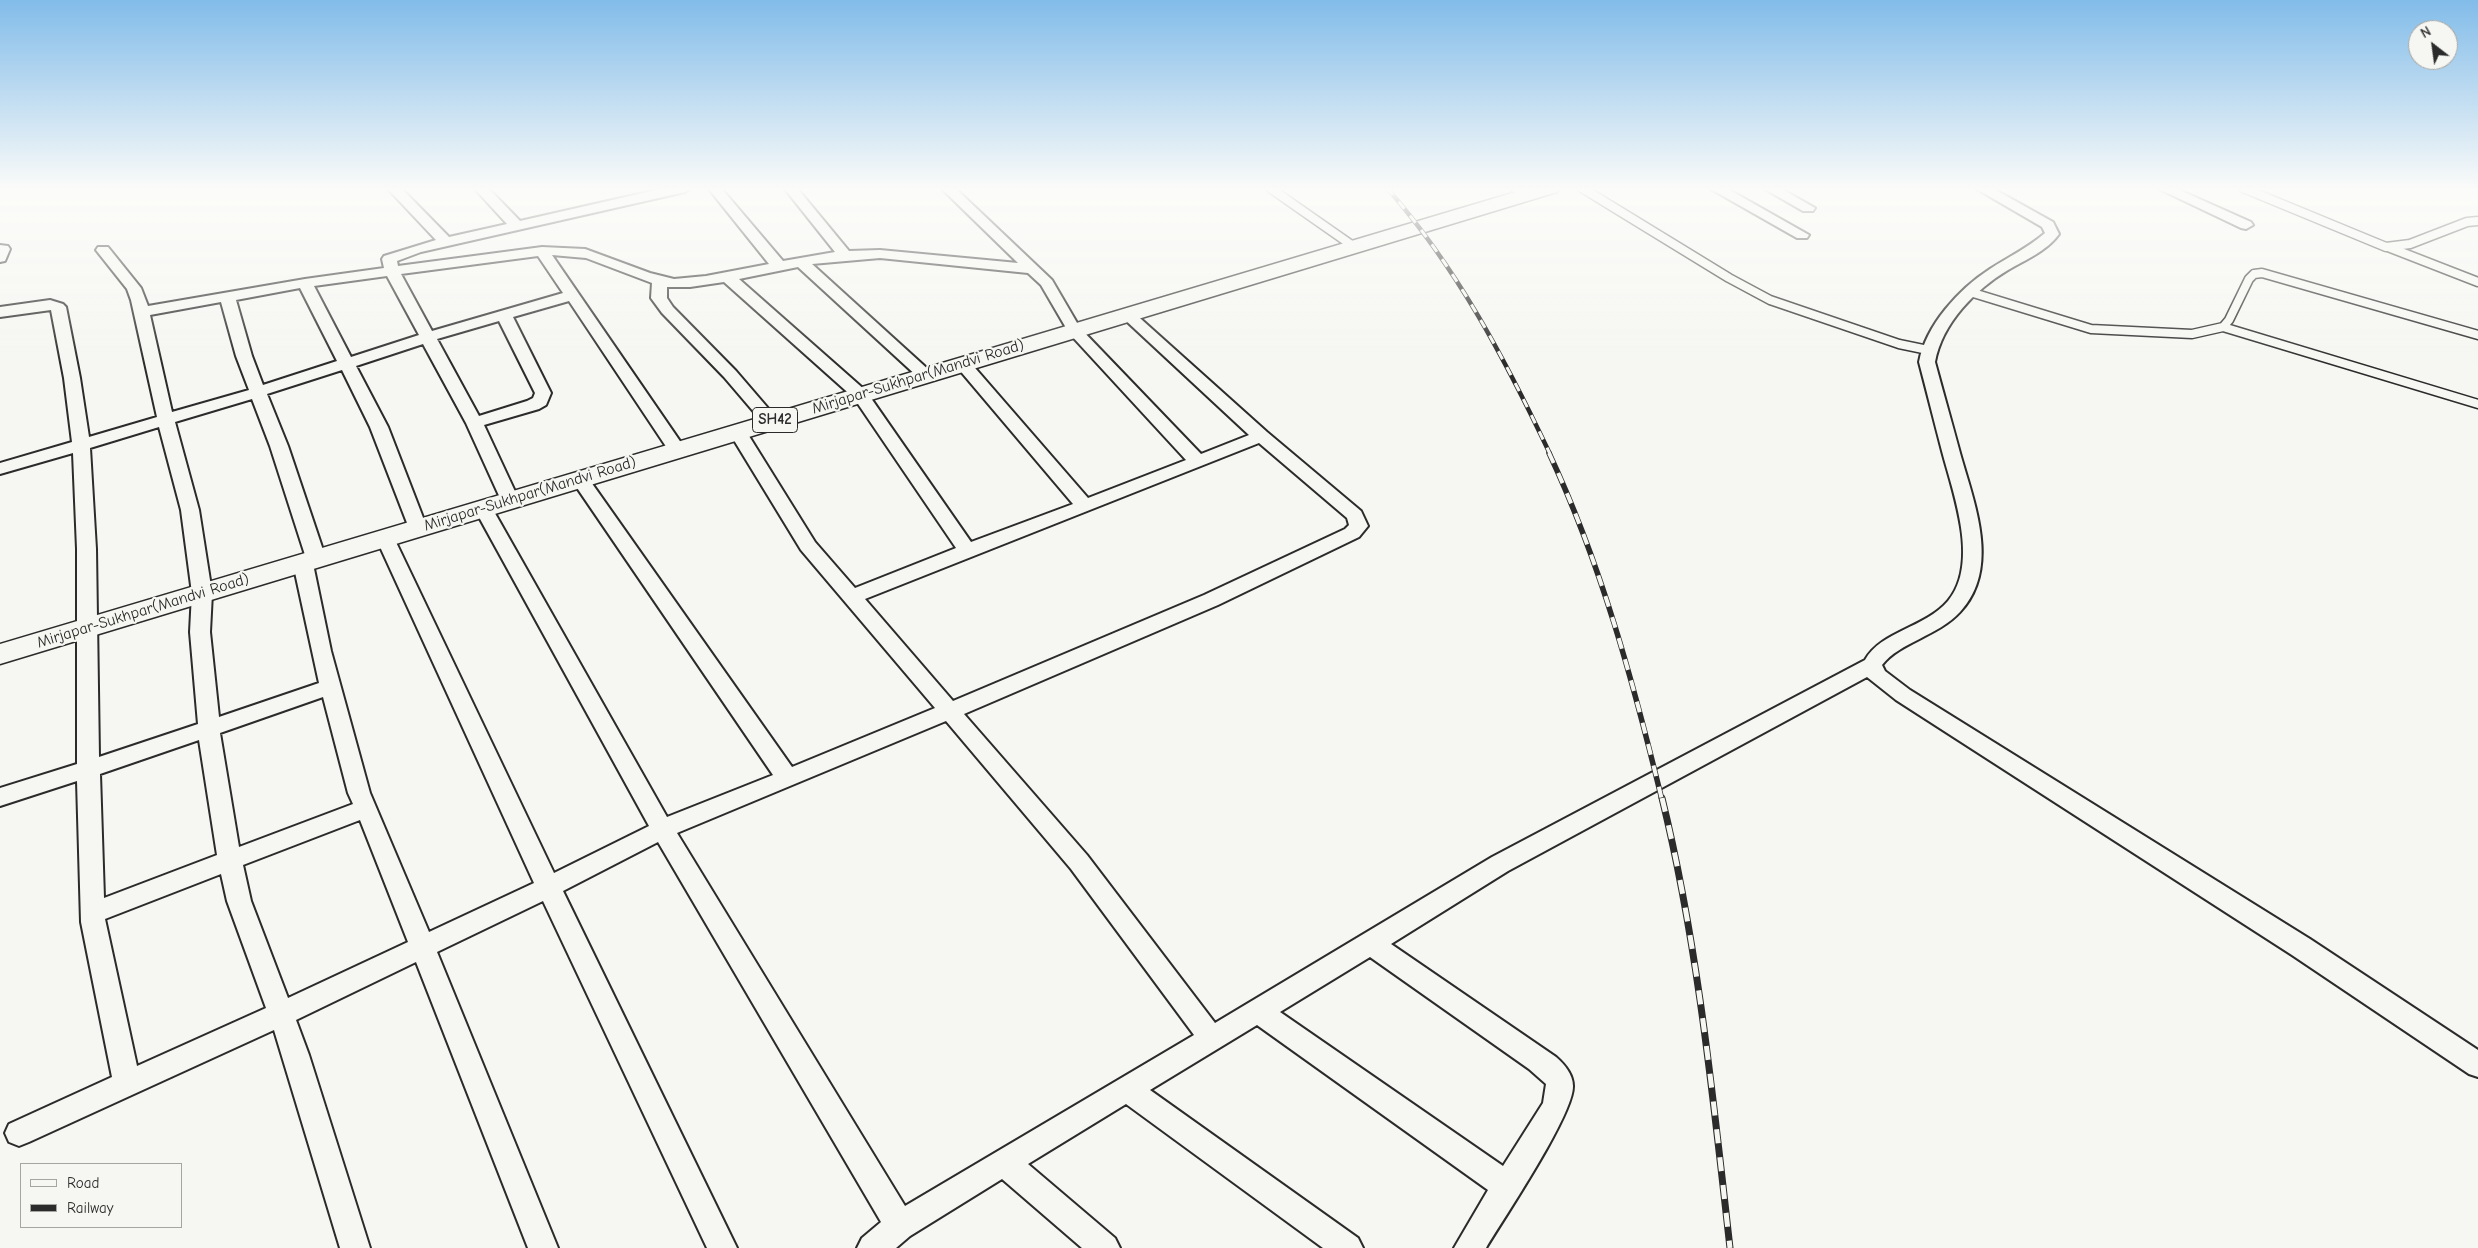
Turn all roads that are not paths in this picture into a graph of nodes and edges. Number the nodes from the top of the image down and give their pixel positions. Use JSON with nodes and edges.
{"nodes":[{"id":1,"x":434,"y":246,"type":"edge"},
{"id":2,"x":763,"y":246,"type":"edge"},
{"id":3,"x":837,"y":246,"type":"edge"},
{"id":4,"x":1010,"y":246,"type":"edge"},
{"id":5,"x":1353,"y":246,"type":"edge"},
{"id":6,"x":1677,"y":246,"type":"edge"},
{"id":7,"x":2038,"y":246,"type":"edge"},
{"id":8,"x":2386,"y":246,"type":"edge"},
{"id":9,"x":103,"y":250,"type":"dead end"},
{"id":10,"x":542,"y":251,"type":"junction"},
{"id":11,"x":845,"y":256,"type":"junction"},
{"id":12,"x":801,"y":262,"type":"junction"},
{"id":13,"x":779,"y":266,"type":"junction"},
{"id":14,"x":1034,"y":269,"type":"junction"},
{"id":15,"x":392,"y":271,"type":"junction"},
{"id":16,"x":728,"y":277,"type":"junction"},
{"id":17,"x":660,"y":281,"type":"junction"},
{"id":18,"x":305,"y":282,"type":"junction"},
{"id":19,"x":2478,"y":282,"type":"edge"},
{"id":20,"x":1970,"y":292,"type":"junction"},
{"id":21,"x":227,"y":296,"type":"junction"},
{"id":22,"x":572,"y":296,"type":"junction"},
{"id":23,"x":0,"y":312,"type":"edge"},
{"id":24,"x":141,"y":312,"type":"junction"},
{"id":25,"x":1127,"y":314,"type":"junction"},
{"id":26,"x":504,"y":315,"type":"junction"},
{"id":27,"x":2223,"y":326,"type":"junction"},
{"id":28,"x":1074,"y":330,"type":"junction"},
{"id":29,"x":2478,"y":335,"type":"edge"},
{"id":30,"x":428,"y":337,"type":"junction"},
{"id":31,"x":1928,"y":350,"type":"junction"},
{"id":32,"x":346,"y":363,"type":"junction"},
{"id":33,"x":963,"y":364,"type":"junction"},
{"id":34,"x":925,"y":375,"type":"junction"},
{"id":35,"x":258,"y":392,"type":"junction"},
{"id":36,"x":860,"y":395,"type":"junction"},
{"id":37,"x":2478,"y":404,"type":"edge"},
{"id":38,"x":165,"y":419,"type":"junction"},
{"id":39,"x":771,"y":422,"type":"junction"},
{"id":40,"x":474,"y":423,"type":"junction"},
{"id":41,"x":738,"y":432,"type":"junction"},
{"id":42,"x":1261,"y":436,"type":"junction"},
{"id":43,"x":81,"y":444,"type":"junction"},
{"id":44,"x":677,"y":450,"type":"junction"},
{"id":45,"x":1198,"y":462,"type":"junction"},
{"id":46,"x":0,"y":469,"type":"edge"},
{"id":47,"x":580,"y":479,"type":"junction"},
{"id":48,"x":510,"y":500,"type":"junction"},
{"id":49,"x":1084,"y":505,"type":"junction"},
{"id":50,"x":484,"y":508,"type":"junction"},
{"id":51,"x":418,"y":528,"type":"junction"},
{"id":52,"x":385,"y":538,"type":"junction"},
{"id":53,"x":967,"y":550,"type":"junction"},
{"id":54,"x":309,"y":561,"type":"junction"},
{"id":55,"x":202,"y":593,"type":"junction"},
{"id":56,"x":851,"y":597,"type":"junction"},
{"id":57,"x":86,"y":628,"type":"junction"},
{"id":58,"x":0,"y":654,"type":"edge"},
{"id":59,"x":1872,"y":665,"type":"junction"},
{"id":60,"x":330,"y":687,"type":"junction"},
{"id":61,"x":948,"y":711,"type":"junction"},
{"id":62,"x":209,"y":727,"type":"junction"},
{"id":63,"x":88,"y":769,"type":"junction"},
{"id":64,"x":787,"y":777,"type":"junction"},
{"id":65,"x":0,"y":797,"type":"edge"},
{"id":66,"x":366,"y":808,"type":"junction"},
{"id":67,"x":663,"y":829,"type":"junction"},
{"id":68,"x":230,"y":861,"type":"junction"},
{"id":69,"x":549,"y":887,"type":"junction"},
{"id":70,"x":92,"y":913,"type":"junction"},
{"id":71,"x":1371,"y":944,"type":"junction"},
{"id":72,"x":423,"y":947,"type":"junction"},
{"id":73,"x":1258,"y":1011,"type":"junction"},
{"id":74,"x":281,"y":1014,"type":"junction"},
{"id":75,"x":1212,"y":1039,"type":"junction"},
{"id":76,"x":2478,"y":1065,"type":"edge"},
{"id":77,"x":127,"y":1084,"type":"junction"},
{"id":78,"x":1128,"y":1090,"type":"junction"},
{"id":79,"x":19,"y":1132,"type":"dead end"},
{"id":80,"x":1004,"y":1162,"type":"junction"},
{"id":81,"x":1507,"y":1186,"type":"junction"},
{"id":82,"x":900,"y":1226,"type":"junction"},
{"id":83,"x":876,"y":1247,"type":"edge"},
{"id":84,"x":355,"y":1248,"type":"edge"},
{"id":85,"x":543,"y":1248,"type":"edge"},
{"id":86,"x":722,"y":1248,"type":"edge"},
{"id":87,"x":1105,"y":1248,"type":"edge"},
{"id":88,"x":1348,"y":1248,"type":"edge"},
{"id":89,"x":1469,"y":1248,"type":"edge"}],
"edges":[{"from":1,"to":15,"type":"street"},
{"from":2,"to":13,"type":"street"},
{"from":3,"to":11,"type":"street"},
{"from":4,"to":14,"type":"street"},
{"from":5,"to":25,"type":"main road","name":"Mirjapar-Sukhpar(Mandvi Road)","number":"SH42"},
{"from":6,"to":31,"type":"lane"},
{"from":7,"to":20,"type":"street"},
{"from":8,"to":19,"type":"lane"},
{"from":9,"to":24,"type":"street"},
{"from":10,"to":15,"type":"street"},
{"from":10,"to":17,"type":"street"},
{"from":10,"to":22,"type":"street"},
{"from":11,"to":12,"type":"street"},
{"from":11,"to":14,"type":"street"},
{"from":12,"to":13,"type":"street"},
{"from":12,"to":34,"type":"street"},
{"from":13,"to":16,"type":"street"},
{"from":14,"to":28,"type":"street"},
{"from":15,"to":18,"type":"street"},
{"from":15,"to":30,"type":"street"},
{"from":16,"to":17,"type":"street"},
{"from":16,"to":36,"type":"street"},
{"from":17,"to":39,"type":"street"},
{"from":18,"to":21,"type":"street"},
{"from":18,"to":32,"type":"street"},
{"from":20,"to":27,"type":"lane"},
{"from":20,"to":31,"type":"street"},
{"from":21,"to":24,"type":"street"},
{"from":21,"to":35,"type":"street"},
{"from":22,"to":26,"type":"street"},
{"from":22,"to":44,"type":"street"},
{"from":23,"to":43,"type":"street"},
{"from":24,"to":38,"type":"street"},
{"from":25,"to":28,"type":"main road","name":"Mirjapar-Sukhpar(Mandvi Road)","number":"SH42"},
{"from":25,"to":42,"type":"street"},
{"from":26,"to":30,"type":"street"},
{"from":26,"to":40,"type":"street"},
{"from":27,"to":29,"type":"lane"},
{"from":27,"to":37,"type":"lane"},
{"from":28,"to":33,"type":"main road","name":"Mirjapar-Sukhpar(Mandvi Road)","number":"SH42"},
{"from":28,"to":45,"type":"street"},
{"from":30,"to":32,"type":"street"},
{"from":30,"to":40,"type":"street"},
{"from":31,"to":59,"type":"street"},
{"from":32,"to":35,"type":"street"},
{"from":32,"to":51,"type":"street"},
{"from":33,"to":34,"type":"main road","name":"Mirjapar-Sukhpar(Mandvi Road)","number":"SH42"},
{"from":33,"to":49,"type":"street"},
{"from":34,"to":36,"type":"main road","name":"Mirjapar-Sukhpar(Mandvi Road)","number":"SH42"},
{"from":35,"to":38,"type":"street"},
{"from":35,"to":54,"type":"street"},
{"from":36,"to":39,"type":"main road","name":"Mirjapar-Sukhpar(Mandvi Road)","number":"SH42"},
{"from":36,"to":53,"type":"street"},
{"from":38,"to":43,"type":"street"},
{"from":38,"to":55,"type":"street"},
{"from":39,"to":41,"type":"main road","name":"Mirjapar-Sukhpar(Mandvi Road)","number":"SH42"},
{"from":40,"to":48,"type":"street"},
{"from":41,"to":44,"type":"main road","name":"Mirjapar-Sukhpar(Mandvi Road)","number":"SH42"},
{"from":41,"to":56,"type":"street"},
{"from":42,"to":45,"type":"street"},
{"from":42,"to":61,"type":"street"},
{"from":43,"to":46,"type":"street"},
{"from":43,"to":57,"type":"street"},
{"from":44,"to":47,"type":"main road","name":"Mirjapar-Sukhpar(Mandvi Road)","number":"SH42"},
{"from":45,"to":49,"type":"street"},
{"from":47,"to":48,"type":"main road","name":"Mirjapar-Sukhpar(Mandvi Road)","number":"SH42"},
{"from":47,"to":64,"type":"street"},
{"from":48,"to":50,"type":"main road","name":"Mirjapar-Sukhpar(Mandvi Road)","number":"SH42"},
{"from":49,"to":53,"type":"street"},
{"from":50,"to":51,"type":"main road","name":"Mirjapar-Sukhpar(Mandvi Road)","number":"SH42"},
{"from":50,"to":67,"type":"street"},
{"from":51,"to":52,"type":"main road","name":"Mirjapar-Sukhpar(Mandvi Road)","number":"SH42"},
{"from":52,"to":54,"type":"main road","name":"Mirjapar-Sukhpar(Mandvi Road)","number":"SH42"},
{"from":52,"to":69,"type":"street"},
{"from":53,"to":56,"type":"street"},
{"from":54,"to":55,"type":"main road","name":"Mirjapar-Sukhpar(Mandvi Road)","number":"SH42"},
{"from":54,"to":60,"type":"street"},
{"from":55,"to":57,"type":"main road","name":"Mirjapar-Sukhpar(Mandvi Road)","number":"SH42"},
{"from":55,"to":62,"type":"street"},
{"from":56,"to":61,"type":"street"},
{"from":57,"to":58,"type":"main road","name":"Mirjapar-Sukhpar(Mandvi Road)","number":"SH42"},
{"from":57,"to":63,"type":"street"},
{"from":59,"to":71,"type":"street"},
{"from":59,"to":76,"type":"street"},
{"from":60,"to":62,"type":"street"},
{"from":60,"to":66,"type":"street"},
{"from":61,"to":64,"type":"street"},
{"from":61,"to":75,"type":"street"},
{"from":62,"to":63,"type":"street"},
{"from":62,"to":68,"type":"street"},
{"from":63,"to":65,"type":"street"},
{"from":63,"to":70,"type":"street"},
{"from":64,"to":67,"type":"street"},
{"from":66,"to":68,"type":"street"},
{"from":66,"to":72,"type":"street"},
{"from":67,"to":69,"type":"street"},
{"from":67,"to":82,"type":"street"},
{"from":68,"to":70,"type":"street"},
{"from":68,"to":74,"type":"street"},
{"from":69,"to":72,"type":"street"},
{"from":69,"to":86,"type":"street"},
{"from":70,"to":77,"type":"street"},
{"from":71,"to":73,"type":"street"},
{"from":71,"to":81,"type":"street"},
{"from":72,"to":74,"type":"street"},
{"from":72,"to":85,"type":"street"},
{"from":73,"to":75,"type":"street"},
{"from":73,"to":81,"type":"street"},
{"from":74,"to":77,"type":"street"},
{"from":74,"to":84,"type":"street"},
{"from":75,"to":78,"type":"street"},
{"from":77,"to":79,"type":"street"},
{"from":78,"to":80,"type":"street"},
{"from":78,"to":88,"type":"street"},
{"from":80,"to":82,"type":"street"},
{"from":80,"to":87,"type":"street"},
{"from":81,"to":89,"type":"street"},
{"from":82,"to":83,"type":"street"}]}
